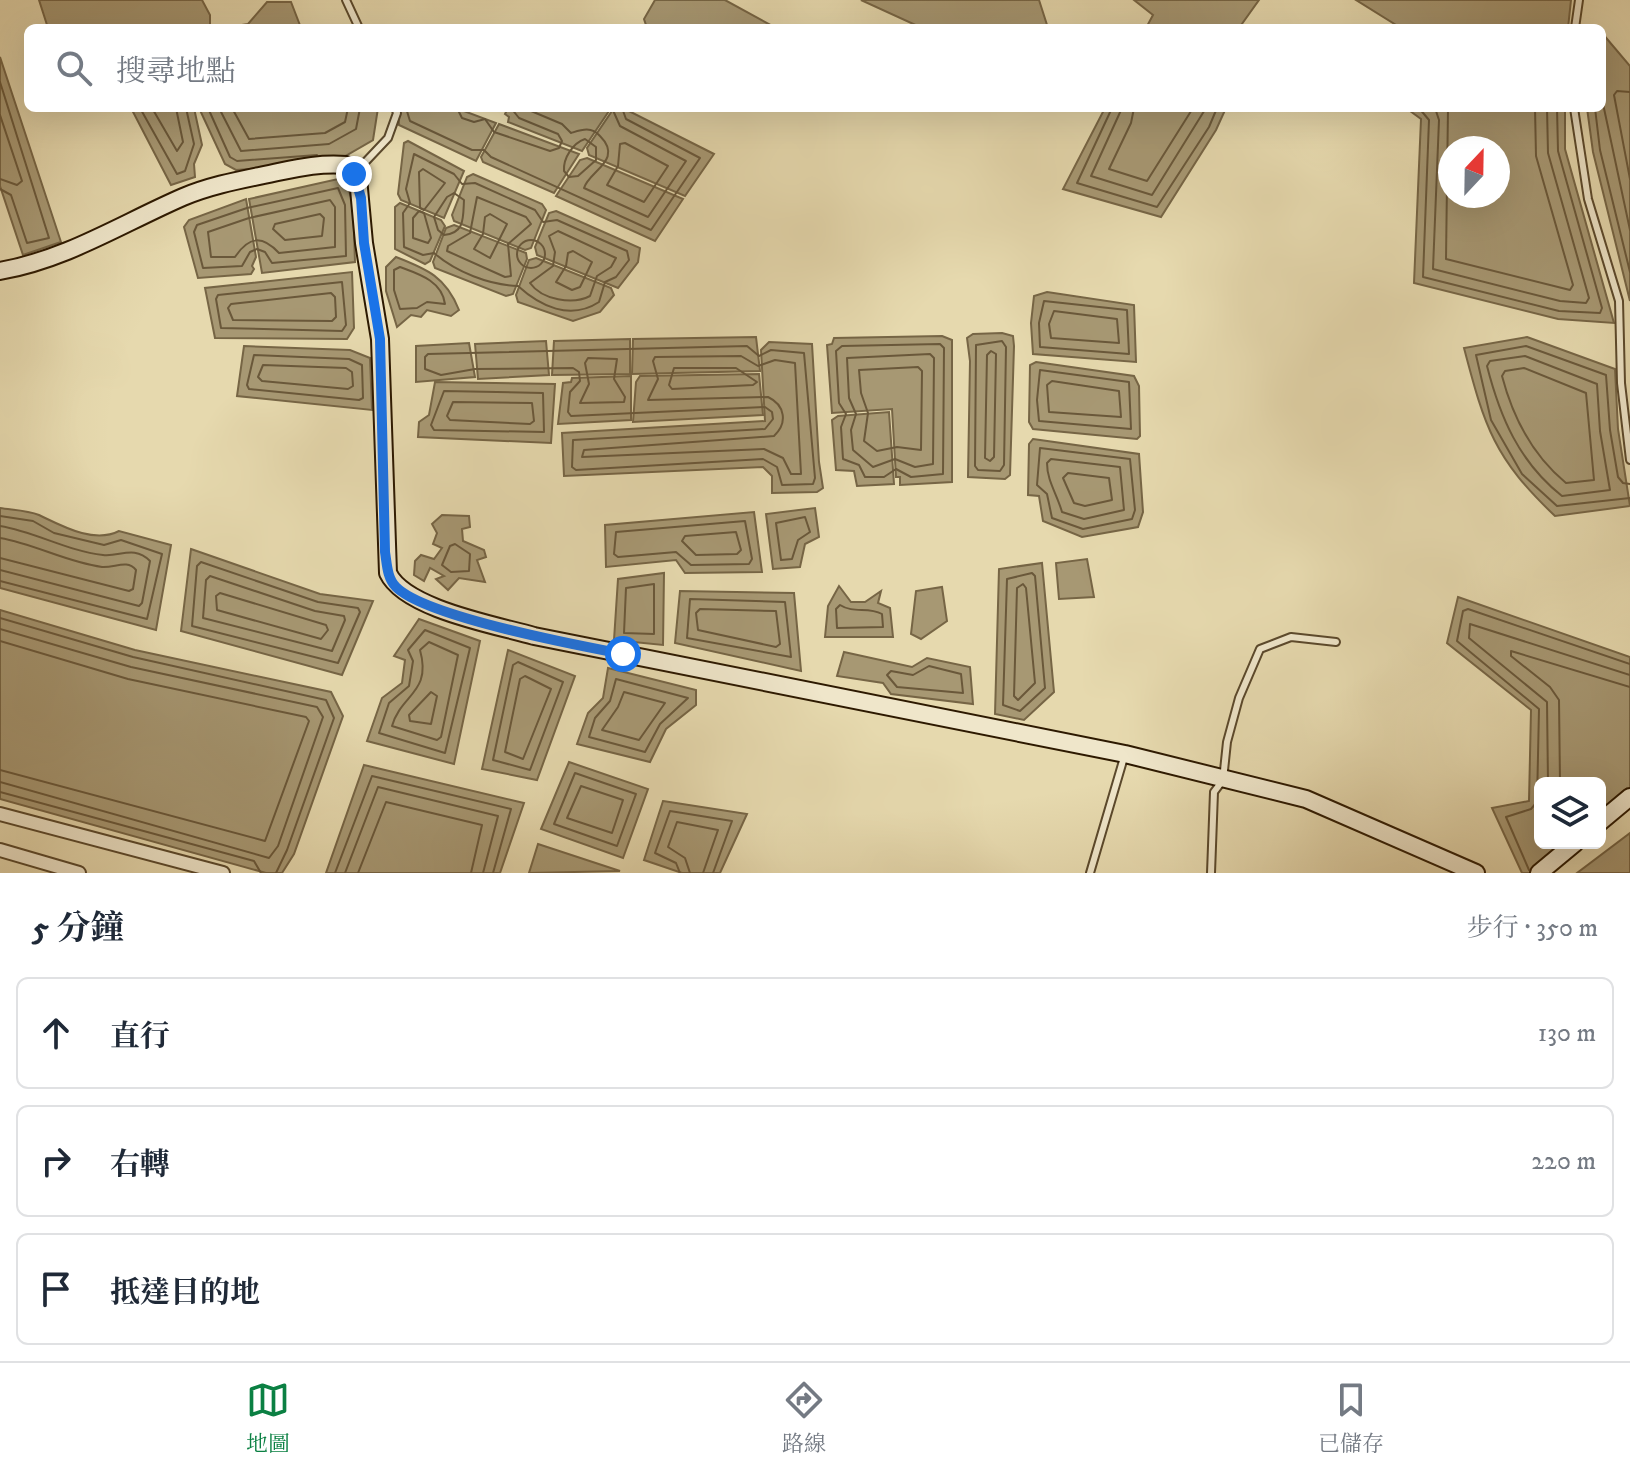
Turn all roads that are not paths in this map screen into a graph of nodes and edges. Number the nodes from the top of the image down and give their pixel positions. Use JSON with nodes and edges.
{"nodes":[{"id":1,"x":346,"y":0,"type":"edge"},
{"id":2,"x":1579,"y":0,"type":"edge"},
{"id":3,"x":357,"y":24,"type":"edge"},
{"id":4,"x":1576,"y":24,"type":"edge"},
{"id":5,"x":397,"y":112,"type":"edge"},
{"id":6,"x":1575,"y":112,"type":"edge"},
{"id":7,"x":354,"y":174,"type":"junction"},
{"id":8,"x":0,"y":271,"type":"edge"},
{"id":9,"x":1630,"y":460,"type":"edge"},
{"id":10,"x":1336,"y":642,"type":"dead end"},
{"id":11,"x":1125,"y":754,"type":"junction"},
{"id":12,"x":1223,"y":780,"type":"junction"},
{"id":13,"x":1630,"y":797,"type":"edge"},
{"id":14,"x":0,"y":814,"type":"edge"},
{"id":15,"x":1606,"y":817,"type":"edge"},
{"id":16,"x":1568,"y":849,"type":"edge"},
{"id":17,"x":0,"y":850,"type":"edge"},
{"id":18,"x":79,"y":873,"type":"edge"},
{"id":19,"x":223,"y":873,"type":"edge"},
{"id":20,"x":1090,"y":873,"type":"edge"},
{"id":21,"x":1211,"y":873,"type":"edge"},
{"id":22,"x":1476,"y":873,"type":"edge"},
{"id":23,"x":1539,"y":873,"type":"edge"}],
"edges":[{"from":1,"to":3,"type":"lane"},
{"from":2,"to":4,"type":"lane"},
{"from":5,"to":7,"type":"lane"},
{"from":6,"to":9,"type":"lane"},
{"from":7,"to":8,"type":"street"},
{"from":7,"to":11,"type":"street"},
{"from":10,"to":12,"type":"lane"},
{"from":11,"to":12,"type":"street"},
{"from":11,"to":20,"type":"lane"},
{"from":12,"to":21,"type":"lane"},
{"from":12,"to":22,"type":"street"},
{"from":13,"to":15,"type":"street"},
{"from":14,"to":19,"type":"street"},
{"from":16,"to":23,"type":"street"},
{"from":17,"to":18,"type":"street"}]}
